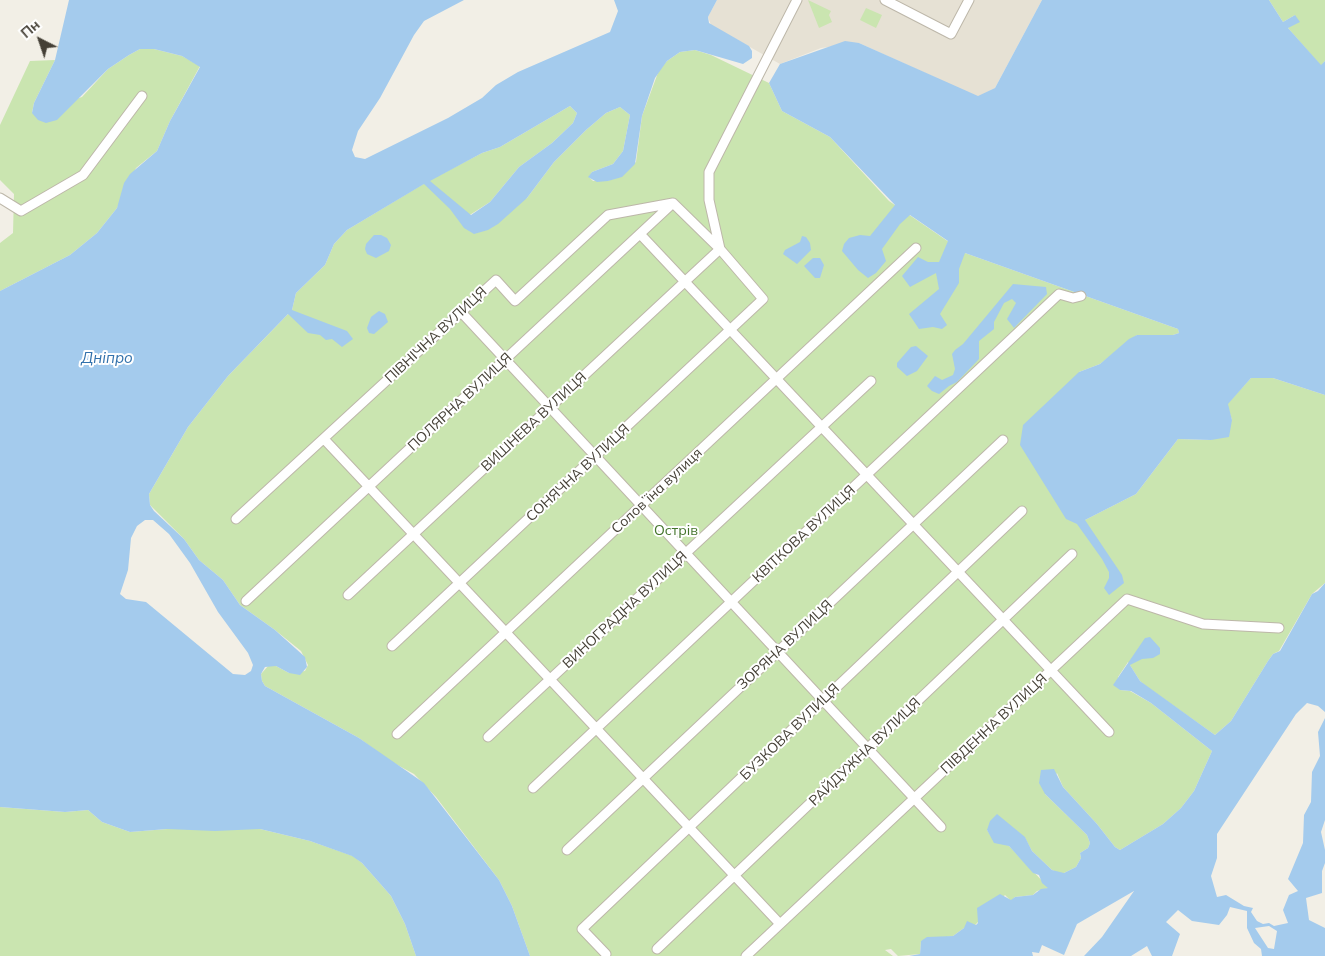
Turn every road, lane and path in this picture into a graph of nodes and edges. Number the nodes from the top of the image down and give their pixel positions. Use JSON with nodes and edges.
{"nodes":[{"id":1,"x":797,"y":0,"type":"edge"},
{"id":2,"x":885,"y":0,"type":"edge"},
{"id":3,"x":968,"y":0,"type":"edge"},
{"id":4,"x":142,"y":96,"type":"dead end"},
{"id":5,"x":0,"y":198,"type":"edge"},
{"id":6,"x":673,"y":203,"type":"junction"},
{"id":7,"x":640,"y":235,"type":"junction"},
{"id":8,"x":720,"y":248,"type":"junction"},
{"id":9,"x":916,"y":248,"type":"dead end"},
{"id":10,"x":686,"y":282,"type":"junction"},
{"id":11,"x":1081,"y":296,"type":"dead end"},
{"id":12,"x":461,"y":312,"type":"junction"},
{"id":13,"x":731,"y":330,"type":"junction"},
{"id":14,"x":506,"y":360,"type":"junction"},
{"id":15,"x":776,"y":379,"type":"junction"},
{"id":16,"x":870,"y":381,"type":"dead end"},
{"id":17,"x":550,"y":407,"type":"junction"},
{"id":18,"x":822,"y":426,"type":"junction"},
{"id":19,"x":324,"y":439,"type":"junction"},
{"id":20,"x":1003,"y":440,"type":"dead end"},
{"id":21,"x":595,"y":456,"type":"junction"},
{"id":22,"x":868,"y":474,"type":"junction"},
{"id":23,"x":369,"y":487,"type":"junction"},
{"id":24,"x":641,"y":505,"type":"junction"},
{"id":25,"x":1022,"y":511,"type":"dead end"},
{"id":26,"x":236,"y":519,"type":"dead end"},
{"id":27,"x":914,"y":524,"type":"junction"},
{"id":28,"x":413,"y":534,"type":"junction"},
{"id":29,"x":686,"y":553,"type":"junction"},
{"id":30,"x":1072,"y":554,"type":"dead end"},
{"id":31,"x":959,"y":572,"type":"junction"},
{"id":32,"x":459,"y":583,"type":"junction"},
{"id":33,"x":348,"y":595,"type":"dead end"},
{"id":34,"x":246,"y":601,"type":"dead end"},
{"id":35,"x":731,"y":602,"type":"junction"},
{"id":36,"x":1004,"y":620,"type":"junction"},
{"id":37,"x":1279,"y":628,"type":"dead end"},
{"id":38,"x":506,"y":633,"type":"junction"},
{"id":39,"x":392,"y":646,"type":"dead end"},
{"id":40,"x":778,"y":652,"type":"junction"},
{"id":41,"x":1051,"y":670,"type":"junction"},
{"id":42,"x":550,"y":680,"type":"junction"},
{"id":43,"x":823,"y":700,"type":"junction"},
{"id":44,"x":596,"y":729,"type":"junction"},
{"id":45,"x":1109,"y":732,"type":"dead end"},
{"id":46,"x":397,"y":734,"type":"dead end"},
{"id":47,"x":488,"y":737,"type":"dead end"},
{"id":48,"x":868,"y":748,"type":"junction"},
{"id":49,"x":643,"y":779,"type":"junction"},
{"id":50,"x":533,"y":788,"type":"dead end"},
{"id":51,"x":914,"y":798,"type":"junction"},
{"id":52,"x":941,"y":827,"type":"dead end"},
{"id":53,"x":689,"y":828,"type":"junction"},
{"id":54,"x":567,"y":850,"type":"dead end"},
{"id":55,"x":734,"y":876,"type":"junction"},
{"id":56,"x":780,"y":924,"type":"junction"},
{"id":57,"x":657,"y":949,"type":"dead end"},
{"id":58,"x":606,"y":954,"type":"dead end"},
{"id":59,"x":746,"y":956,"type":"edge"}],
"edges":[{"from":1,"to":8,"type":"street"},
{"from":2,"to":3,"type":"street"},
{"from":4,"to":5,"type":"street"},
{"from":6,"to":7,"type":"street","name":"ПОЛЯРНА ВУЛИЦЯ"},
{"from":6,"to":8,"type":"street"},
{"from":6,"to":12,"type":"street","name":"ПІВНІЧНА ВУЛИЦЯ"},
{"from":7,"to":10,"type":"street"},
{"from":7,"to":14,"type":"street","name":"ПОЛЯРНА ВУЛИЦЯ"},
{"from":8,"to":10,"type":"street","name":"ВИШНЕВА ВУЛИЦЯ"},
{"from":8,"to":13,"type":"street","name":"СОНЯЧНА ВУЛИЦЯ"},
{"from":9,"to":15,"type":"street","name":"Соловʼїна вулиця"},
{"from":10,"to":13,"type":"street"},
{"from":10,"to":17,"type":"street","name":"ВИШНЕВА ВУЛИЦЯ"},
{"from":11,"to":22,"type":"street","name":"КВІТКОВА ВУЛИЦЯ"},
{"from":12,"to":14,"type":"street"},
{"from":12,"to":19,"type":"street","name":"ПІВНІЧНА ВУЛИЦЯ"},
{"from":13,"to":15,"type":"street"},
{"from":13,"to":21,"type":"street","name":"СОНЯЧНА ВУЛИЦЯ"},
{"from":14,"to":17,"type":"street"},
{"from":14,"to":23,"type":"street","name":"ПОЛЯРНА ВУЛИЦЯ"},
{"from":15,"to":18,"type":"street"},
{"from":15,"to":24,"type":"street","name":"Соловʼїна вулиця"},
{"from":16,"to":18,"type":"street","name":"ВИНОГРАДНА ВУЛИЦЯ"},
{"from":17,"to":21,"type":"street"},
{"from":17,"to":28,"type":"street","name":"ВИШНЕВА ВУЛИЦЯ"},
{"from":18,"to":22,"type":"street"},
{"from":18,"to":29,"type":"street","name":"ВИНОГРАДНА ВУЛИЦЯ"},
{"from":19,"to":23,"type":"street"},
{"from":19,"to":26,"type":"street","name":"ПІВНІЧНА ВУЛИЦЯ"},
{"from":20,"to":27,"type":"street","name":"ЗОРЯНА ВУЛИЦЯ"},
{"from":21,"to":24,"type":"street"},
{"from":21,"to":32,"type":"street","name":"СОНЯЧНА ВУЛИЦЯ"},
{"from":22,"to":27,"type":"street"},
{"from":22,"to":35,"type":"street","name":"КВІТКОВА ВУЛИЦЯ"},
{"from":23,"to":28,"type":"street"},
{"from":23,"to":34,"type":"street","name":"ПОЛЯРНА ВУЛИЦЯ"},
{"from":24,"to":29,"type":"street"},
{"from":24,"to":38,"type":"street","name":"Соловʼїна вулиця"},
{"from":25,"to":31,"type":"street","name":"БУЗКОВА ВУЛИЦЯ"},
{"from":27,"to":31,"type":"street"},
{"from":27,"to":40,"type":"street","name":"ЗОРЯНА ВУЛИЦЯ"},
{"from":28,"to":32,"type":"street"},
{"from":28,"to":33,"type":"street","name":"ВИШНЕВА ВУЛИЦЯ"},
{"from":29,"to":35,"type":"street"},
{"from":29,"to":42,"type":"street","name":"ВИНОГРАДНА ВУЛИЦЯ"},
{"from":30,"to":36,"type":"street","name":"РАЙДУЖНА ВУЛИЦЯ"},
{"from":31,"to":36,"type":"street"},
{"from":31,"to":43,"type":"street","name":"БУЗКОВА ВУЛИЦЯ"},
{"from":32,"to":38,"type":"street"},
{"from":32,"to":39,"type":"street","name":"СОНЯЧНА ВУЛИЦЯ"},
{"from":35,"to":40,"type":"street"},
{"from":35,"to":44,"type":"street","name":"КВІТКОВА ВУЛИЦЯ"},
{"from":36,"to":41,"type":"street"},
{"from":36,"to":48,"type":"street","name":"РАЙДУЖНА ВУЛИЦЯ"},
{"from":37,"to":41,"type":"street","name":"ПІВДЕННА ВУЛИЦЯ"},
{"from":38,"to":42,"type":"street"},
{"from":38,"to":46,"type":"street","name":"Соловʼїна вулиця"},
{"from":40,"to":43,"type":"street"},
{"from":40,"to":49,"type":"street","name":"ЗОРЯНА ВУЛИЦЯ"},
{"from":41,"to":45,"type":"street"},
{"from":41,"to":51,"type":"street","name":"ПІВДЕННА ВУЛИЦЯ"},
{"from":42,"to":44,"type":"street"},
{"from":42,"to":47,"type":"street","name":"ВИНОГРАДНА ВУЛИЦЯ"},
{"from":43,"to":48,"type":"street"},
{"from":43,"to":53,"type":"street","name":"БУЗКОВА ВУЛИЦЯ"},
{"from":44,"to":49,"type":"street"},
{"from":44,"to":50,"type":"street","name":"КВІТКОВА ВУЛИЦЯ"},
{"from":48,"to":51,"type":"street"},
{"from":48,"to":55,"type":"street","name":"РАЙДУЖНА ВУЛИЦЯ"},
{"from":49,"to":53,"type":"street"},
{"from":49,"to":54,"type":"street","name":"ЗОРЯНА ВУЛИЦЯ"},
{"from":51,"to":52,"type":"street"},
{"from":51,"to":56,"type":"street","name":"ПІВДЕННА ВУЛИЦЯ"},
{"from":53,"to":55,"type":"street"},
{"from":53,"to":58,"type":"street","name":"БУЗКОВА ВУЛИЦЯ"},
{"from":55,"to":56,"type":"street"},
{"from":55,"to":57,"type":"street","name":"РАЙДУЖНА ВУЛИЦЯ"},
{"from":56,"to":59,"type":"street","name":"ПІВДЕННА ВУЛИЦЯ"}]}
